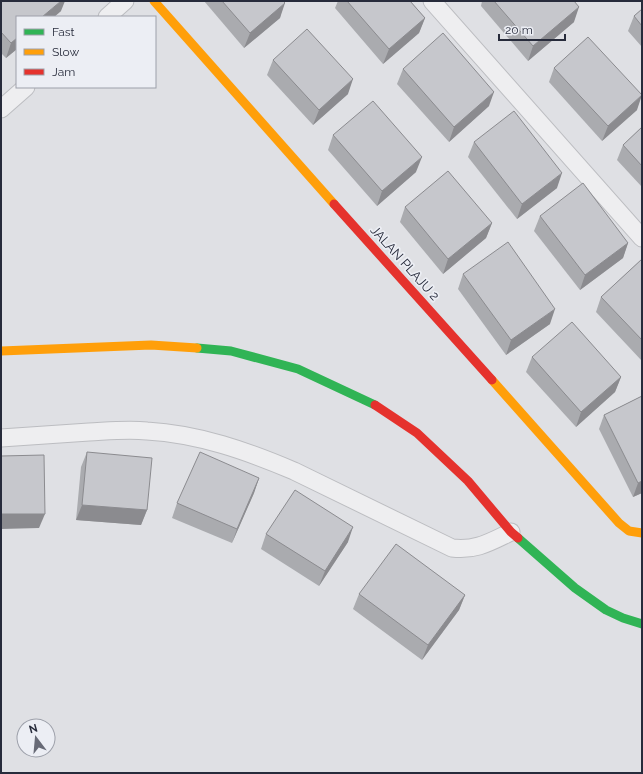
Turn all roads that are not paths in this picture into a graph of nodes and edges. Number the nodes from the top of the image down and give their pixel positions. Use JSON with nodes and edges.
{"nodes":[{"id":1,"x":125,"y":1,"type":"edge"},
{"id":2,"x":154,"y":1,"type":"edge"},
{"id":3,"x":432,"y":1,"type":"edge"},
{"id":4,"x":108,"y":16,"type":"edge"},
{"id":5,"x":25,"y":88,"type":"edge"},
{"id":6,"x":1,"y":109,"type":"edge"},
{"id":7,"x":642,"y":238,"type":"edge"},
{"id":8,"x":1,"y":351,"type":"edge"},
{"id":9,"x":1,"y":438,"type":"edge"},
{"id":10,"x":511,"y":532,"type":"junction"},
{"id":11,"x":642,"y":533,"type":"edge"},
{"id":12,"x":642,"y":624,"type":"edge"}],
"edges":[{"from":1,"to":4,"type":"street"},
{"from":2,"to":11,"type":"street","name":"JALAN PLAJU 2"},
{"from":3,"to":7,"type":"street"},
{"from":5,"to":6,"type":"street"},
{"from":8,"to":10,"type":"street"},
{"from":9,"to":10,"type":"street"},
{"from":10,"to":12,"type":"street"}]}
